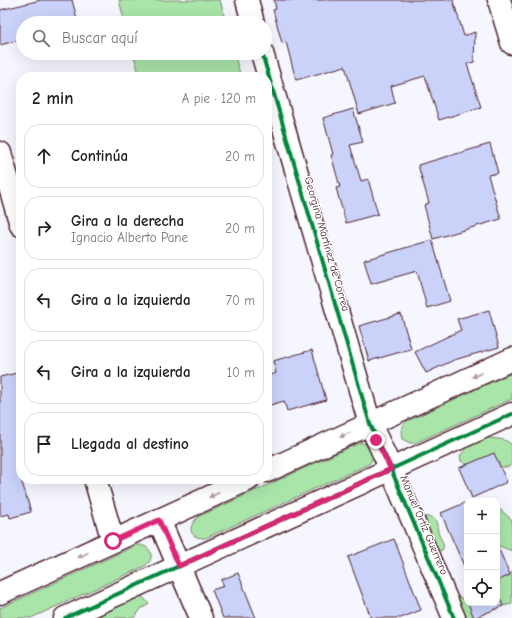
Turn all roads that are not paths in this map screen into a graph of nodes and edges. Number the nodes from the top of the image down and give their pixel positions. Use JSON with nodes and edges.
{"nodes":[{"id":1,"x":246,"y":0,"type":"edge"},
{"id":2,"x":500,"y":0,"type":"edge"},
{"id":3,"x":251,"y":16,"type":"edge"},
{"id":4,"x":512,"y":43,"type":"edge"},
{"id":5,"x":264,"y":60,"type":"edge"},
{"id":6,"x":268,"y":72,"type":"edge"},
{"id":7,"x":272,"y":87,"type":"edge"},
{"id":8,"x":0,"y":153,"type":"edge"},
{"id":9,"x":16,"y":208,"type":"edge"},
{"id":10,"x":512,"y":359,"type":"edge"},
{"id":11,"x":512,"y":414,"type":"edge"},
{"id":12,"x":373,"y":432,"type":"junction"},
{"id":13,"x":272,"y":469,"type":"edge"},
{"id":14,"x":391,"y":469,"type":"junction"},
{"id":15,"x":96,"y":484,"type":"edge"},
{"id":16,"x":238,"y":484,"type":"edge"},
{"id":17,"x":159,"y":520,"type":"junction"},
{"id":18,"x":113,"y":541,"type":"junction"},
{"id":19,"x":179,"y":566,"type":"junction"},
{"id":20,"x":0,"y":593,"type":"edge"},
{"id":21,"x":65,"y":618,"type":"edge"},
{"id":22,"x":201,"y":618,"type":"edge"},
{"id":23,"x":454,"y":618,"type":"edge"}],
"edges":[{"from":1,"to":3,"type":"street"},
{"from":2,"to":4,"type":"street"},
{"from":5,"to":6,"type":"street","name":"Georgina Martínez de Correa"},
{"from":7,"to":12,"type":"street","name":"Georgina Martínez de Correa"},
{"from":8,"to":9,"type":"street"},
{"from":10,"to":12,"type":"street","one_way":true},
{"from":11,"to":14,"type":"street"},
{"from":12,"to":13,"type":"street","one_way":true},
{"from":12,"to":14,"type":"street","name":"Manuel Ortíz Guerrero"},
{"from":14,"to":19,"type":"street"},
{"from":14,"to":23,"type":"street","name":"Manuel Ortíz Guerrero"},
{"from":15,"to":18,"type":"street"},
{"from":16,"to":17,"type":"street","one_way":true},
{"from":17,"to":18,"type":"street"},
{"from":17,"to":19,"type":"street"},
{"from":18,"to":20,"type":"street","one_way":true},
{"from":19,"to":21,"type":"street"},
{"from":19,"to":22,"type":"street"}]}
